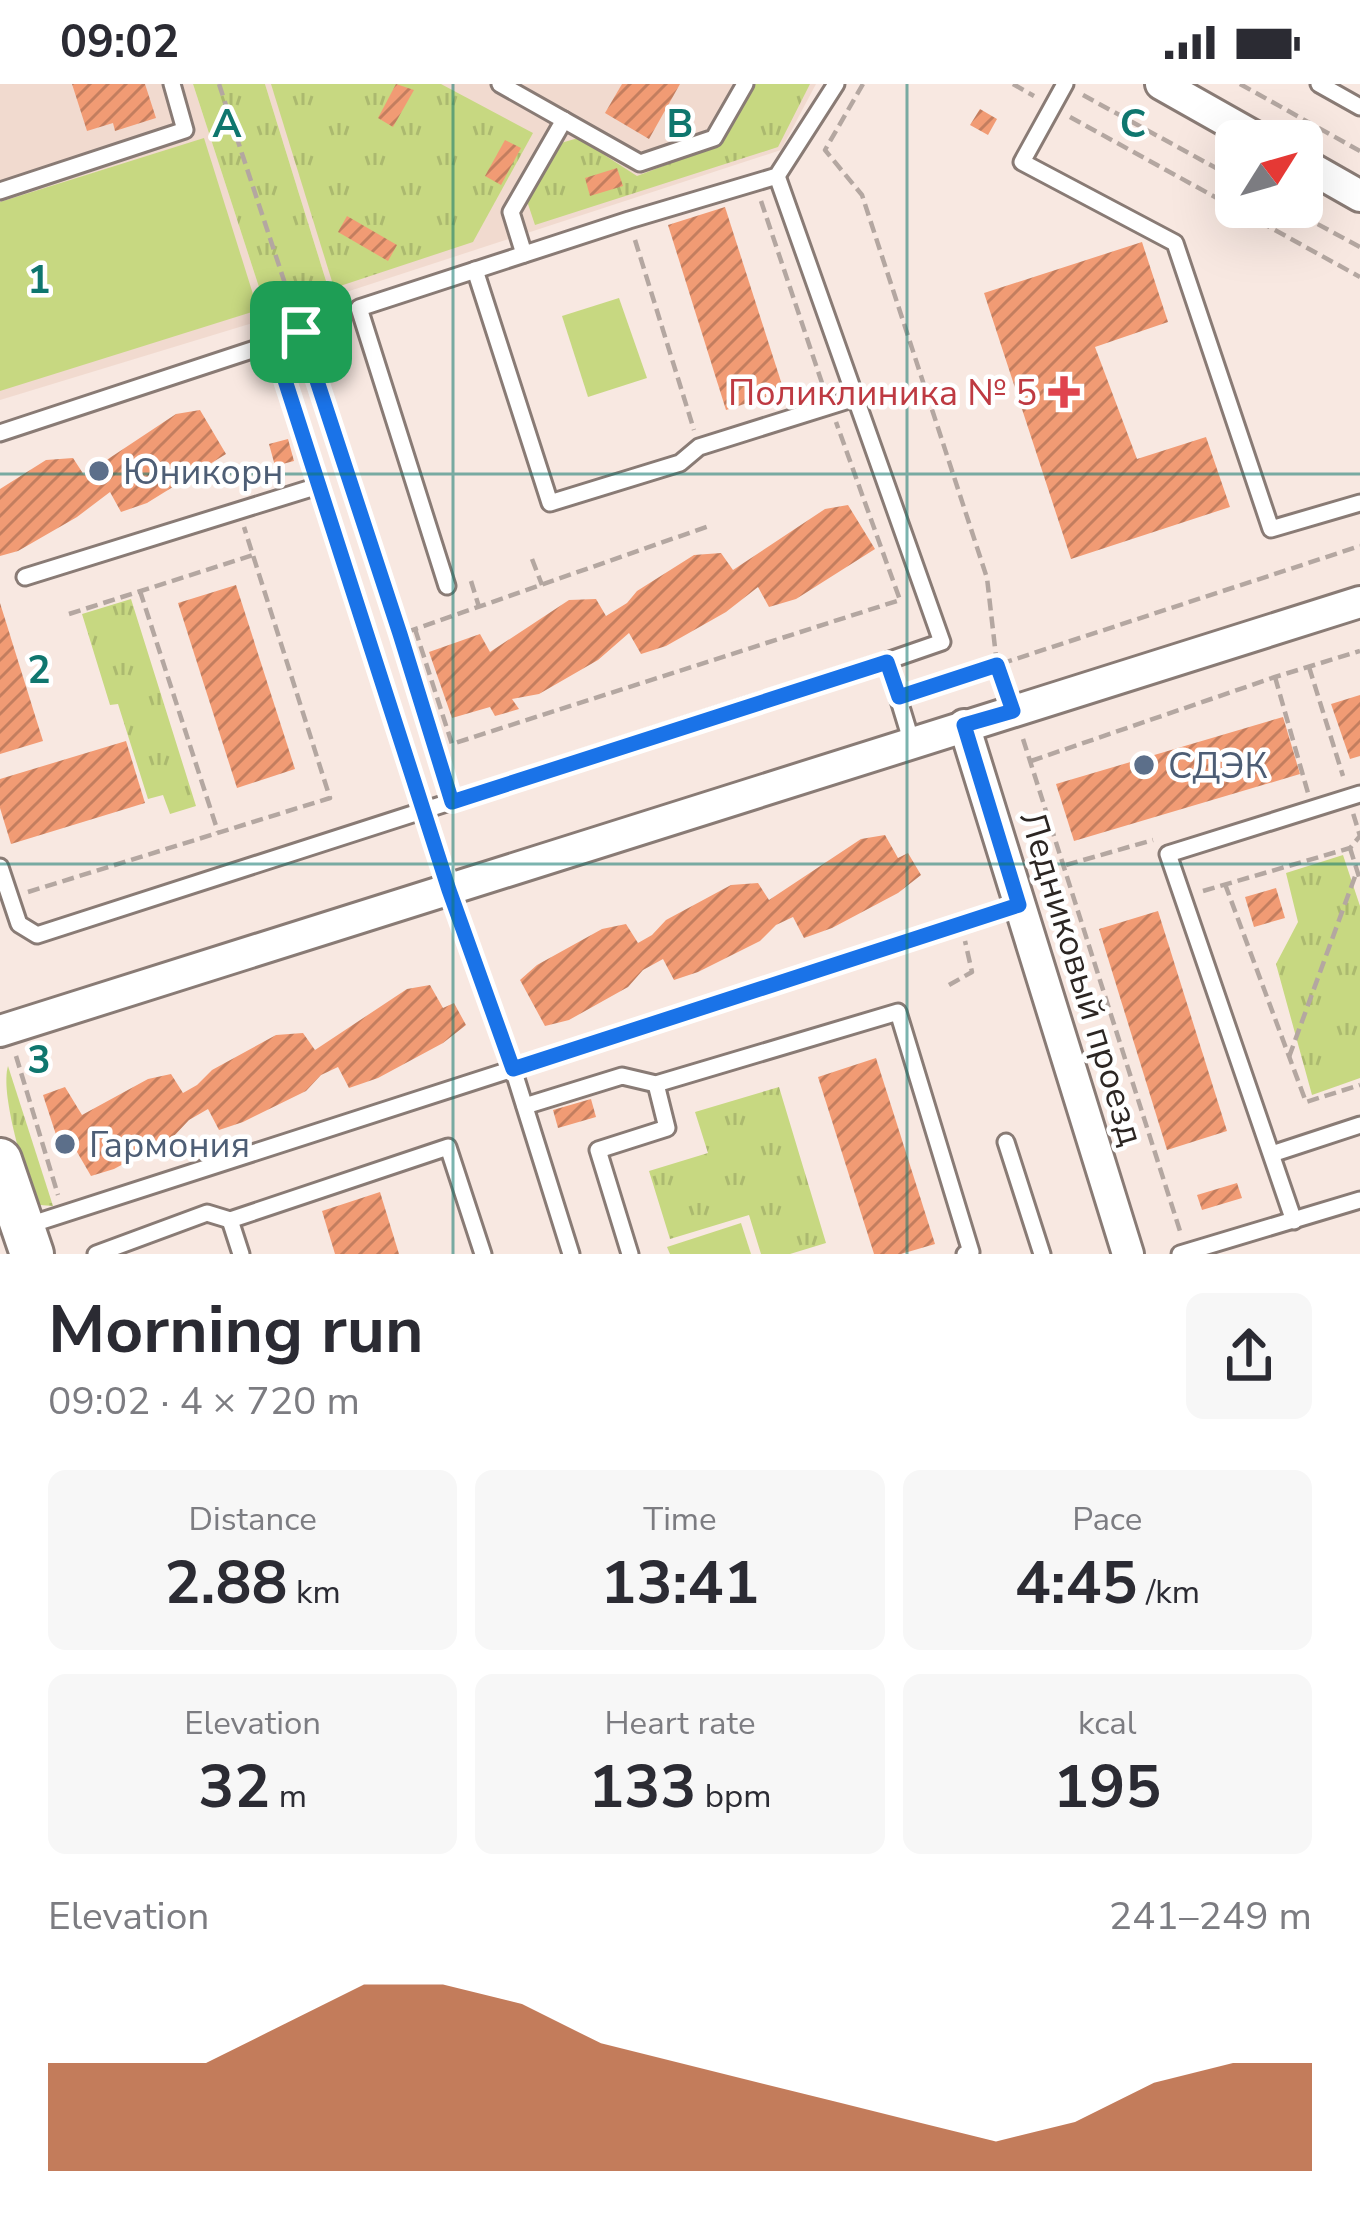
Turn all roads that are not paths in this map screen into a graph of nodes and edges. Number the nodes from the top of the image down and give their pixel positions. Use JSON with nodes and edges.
{"nodes":[{"id":1,"x":172,"y":84,"type":"edge"},
{"id":2,"x":500,"y":84,"type":"edge"},
{"id":3,"x":746,"y":84,"type":"edge"},
{"id":4,"x":836,"y":84,"type":"edge"},
{"id":5,"x":1161,"y":84,"type":"edge"},
{"id":6,"x":1319,"y":84,"type":"edge"},
{"id":7,"x":1065,"y":85,"type":"edge"},
{"id":8,"x":1360,"y":107,"type":"edge"},
{"id":9,"x":564,"y":120,"type":"junction"},
{"id":10,"x":1225,"y":120,"type":"edge"},
{"id":11,"x":1323,"y":175,"type":"edge"},
{"id":12,"x":777,"y":176,"type":"junction"},
{"id":13,"x":0,"y":190,"type":"edge"},
{"id":14,"x":1360,"y":196,"type":"edge"},
{"id":15,"x":524,"y":254,"type":"junction"},
{"id":16,"x":475,"y":270,"type":"junction"},
{"id":17,"x":856,"y":398,"type":"junction"},
{"id":18,"x":0,"y":433,"type":"edge"},
{"id":19,"x":318,"y":486,"type":"junction"},
{"id":20,"x":1360,"y":503,"type":"edge"},
{"id":21,"x":25,"y":577,"type":"dead end"},
{"id":22,"x":447,"y":586,"type":"dead end"},
{"id":23,"x":1360,"y":602,"type":"edge"},
{"id":24,"x":887,"y":662,"type":"junction"},
{"id":25,"x":964,"y":725,"type":"junction"},
{"id":26,"x":912,"y":743,"type":"junction"},
{"id":27,"x":1360,"y":794,"type":"edge"},
{"id":28,"x":423,"y":811,"type":"junction"},
{"id":29,"x":0,"y":866,"type":"edge"},
{"id":30,"x":449,"y":890,"type":"junction"},
{"id":31,"x":1019,"y":905,"type":"junction"},
{"id":32,"x":4,"y":1030,"type":"edge"},
{"id":33,"x":513,"y":1069,"type":"junction"},
{"id":34,"x":656,"y":1084,"type":"junction"},
{"id":35,"x":525,"y":1106,"type":"junction"},
{"id":36,"x":1360,"y":1125,"type":"edge"},
{"id":37,"x":1006,"y":1142,"type":"dead end"},
{"id":38,"x":1272,"y":1154,"type":"junction"},
{"id":39,"x":0,"y":1160,"type":"edge"},
{"id":40,"x":1360,"y":1200,"type":"edge"},
{"id":41,"x":230,"y":1220,"type":"junction"},
{"id":42,"x":1294,"y":1221,"type":"junction"},
{"id":43,"x":27,"y":1240,"type":"edge"},
{"id":44,"x":1183,"y":1253,"type":"edge"},
{"id":45,"x":96,"y":1254,"type":"edge"},
{"id":46,"x":241,"y":1254,"type":"edge"},
{"id":47,"x":483,"y":1254,"type":"edge"},
{"id":48,"x":572,"y":1254,"type":"edge"},
{"id":49,"x":629,"y":1254,"type":"edge"},
{"id":50,"x":965,"y":1254,"type":"edge"},
{"id":51,"x":1042,"y":1254,"type":"edge"},
{"id":52,"x":1128,"y":1254,"type":"edge"}],
"edges":[{"from":1,"to":13,"type":"lane"},
{"from":2,"to":9,"type":"lane"},
{"from":3,"to":9,"type":"lane"},
{"from":4,"to":12,"type":"lane"},
{"from":5,"to":10,"type":"street"},
{"from":6,"to":8,"type":"lane"},
{"from":7,"to":20,"type":"lane"},
{"from":9,"to":15,"type":"lane"},
{"from":11,"to":14,"type":"street"},
{"from":12,"to":15,"type":"lane"},
{"from":12,"to":17,"type":"lane"},
{"from":15,"to":16,"type":"lane"},
{"from":16,"to":17,"type":"lane"},
{"from":16,"to":22,"type":"lane"},
{"from":17,"to":24,"type":"lane"},
{"from":18,"to":19,"type":"lane"},
{"from":19,"to":21,"type":"lane"},
{"from":19,"to":28,"type":"lane"},
{"from":23,"to":25,"type":"street"},
{"from":24,"to":26,"type":"lane"},
{"from":24,"to":28,"type":"lane"},
{"from":25,"to":26,"type":"street"},
{"from":25,"to":31,"type":"street","name":"Ледниковый проезд"},
{"from":26,"to":30,"type":"street"},
{"from":27,"to":38,"type":"lane"},
{"from":28,"to":29,"type":"lane"},
{"from":28,"to":30,"type":"lane"},
{"from":30,"to":32,"type":"street"},
{"from":30,"to":33,"type":"lane"},
{"from":31,"to":33,"type":"lane"},
{"from":31,"to":52,"type":"street","name":"Ледниковый проезд"},
{"from":33,"to":35,"type":"lane"},
{"from":33,"to":43,"type":"lane"},
{"from":34,"to":35,"type":"lane"},
{"from":34,"to":49,"type":"lane"},
{"from":34,"to":50,"type":"lane"},
{"from":35,"to":48,"type":"lane"},
{"from":36,"to":38,"type":"lane"},
{"from":37,"to":51,"type":"lane"},
{"from":38,"to":42,"type":"lane"},
{"from":39,"to":43,"type":"street"},
{"from":40,"to":42,"type":"lane"},
{"from":41,"to":45,"type":"lane"},
{"from":41,"to":46,"type":"lane"},
{"from":41,"to":47,"type":"lane"},
{"from":42,"to":44,"type":"lane"}]}
